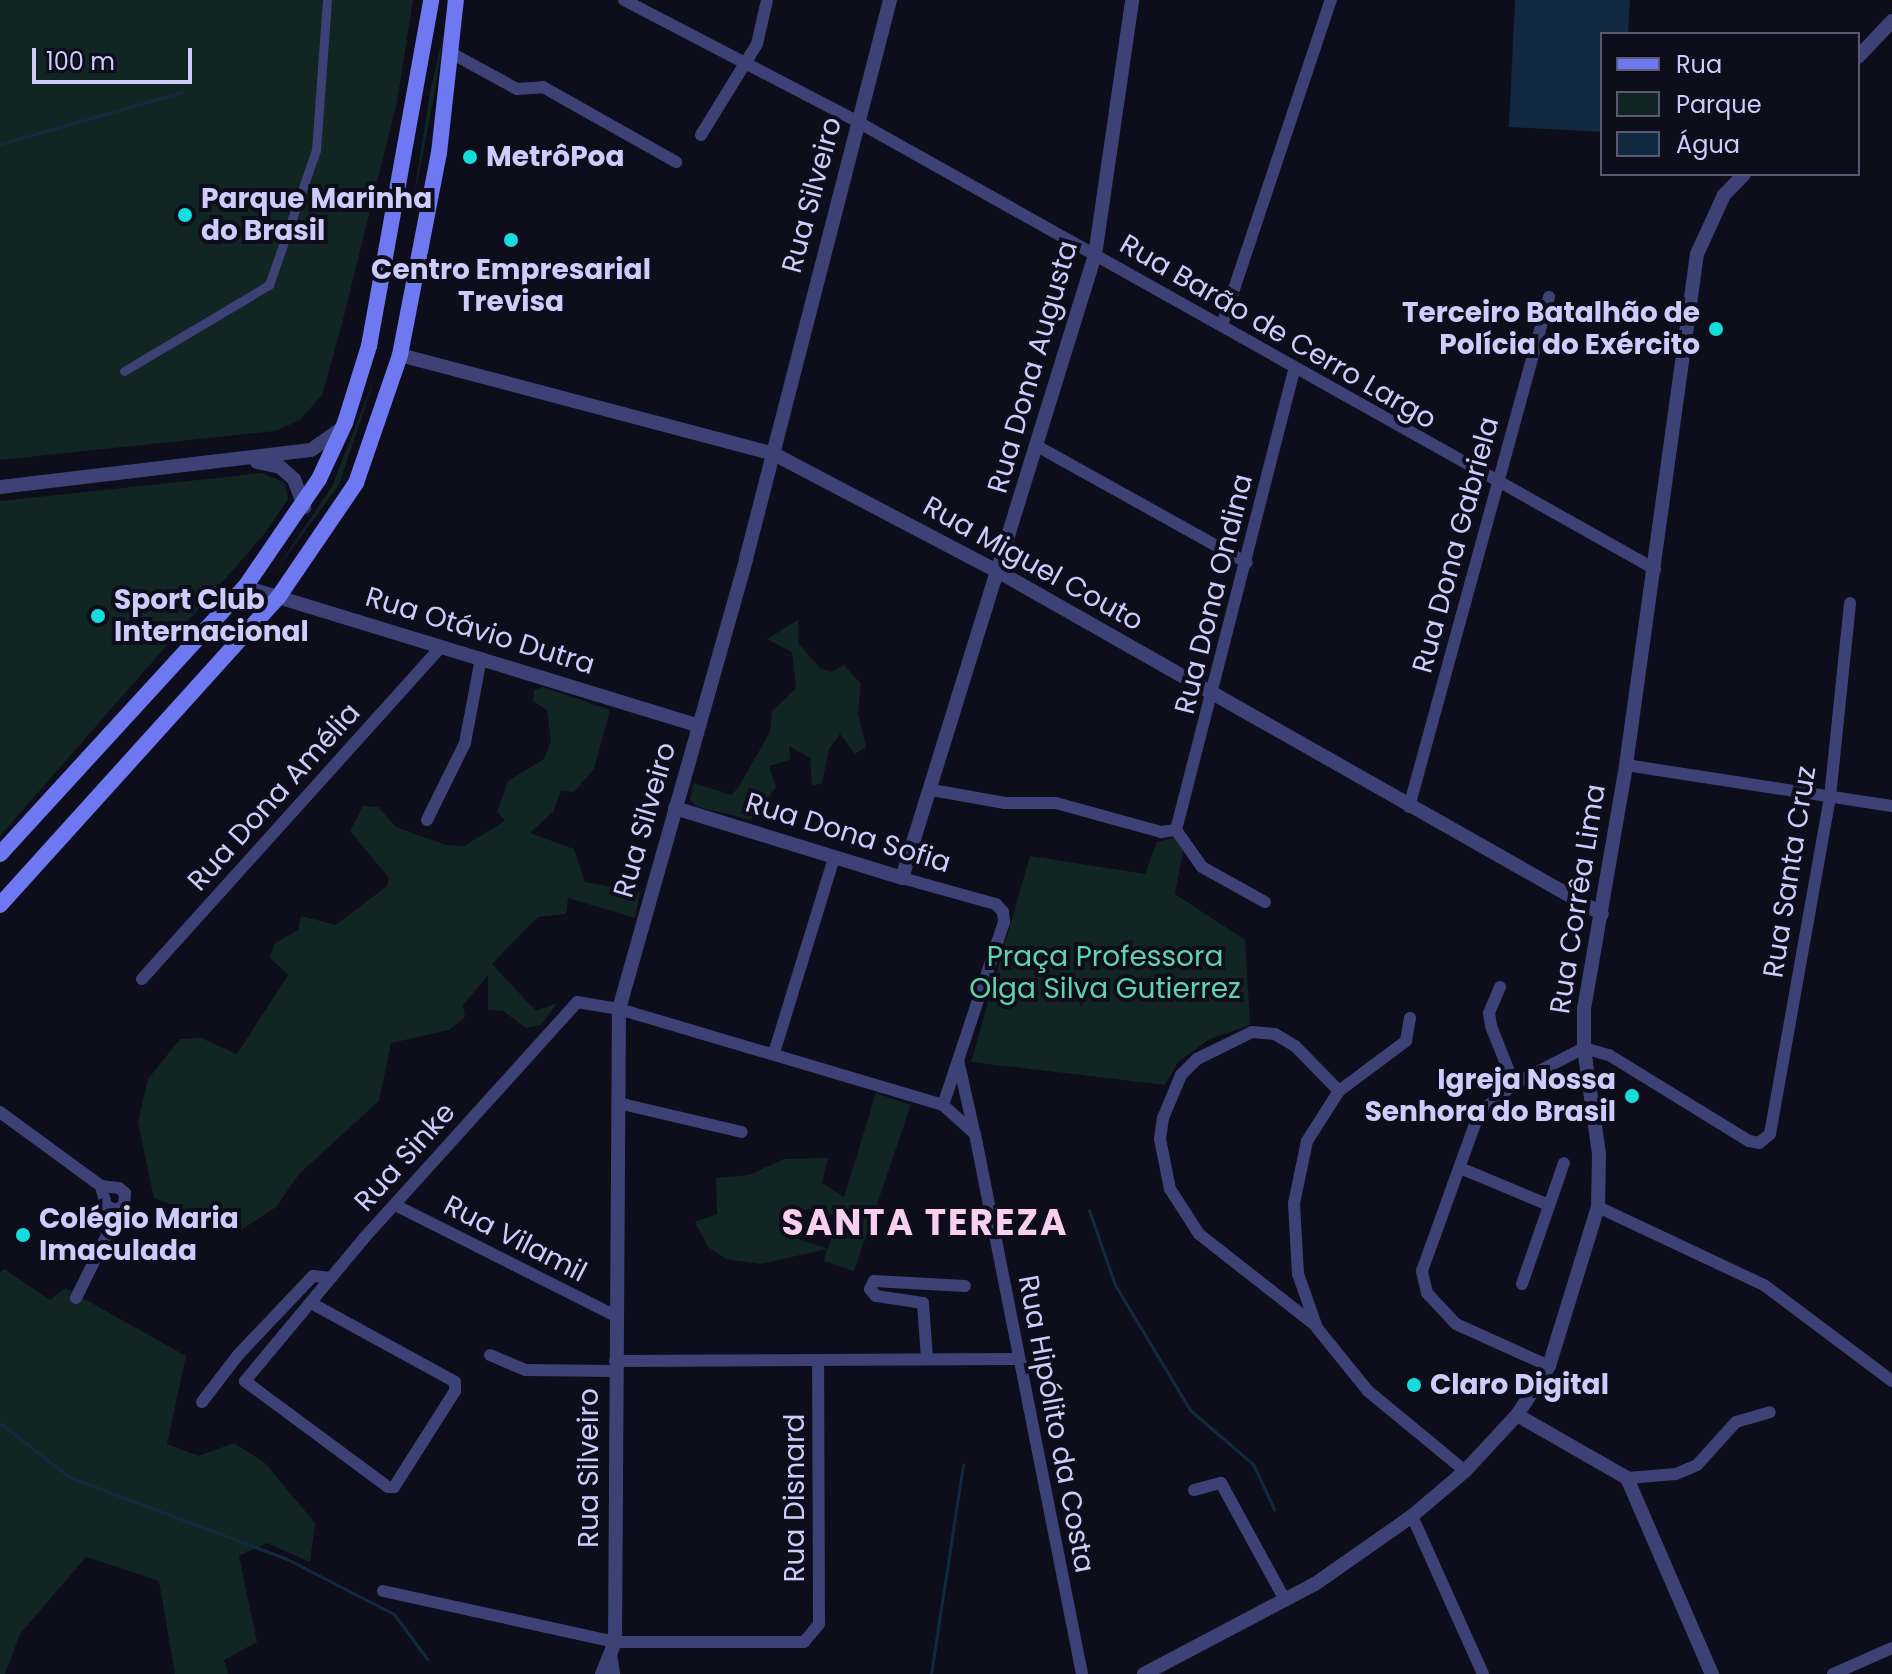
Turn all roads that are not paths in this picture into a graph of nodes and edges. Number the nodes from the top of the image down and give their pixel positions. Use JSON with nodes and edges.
{"nodes":[{"id":1,"x":327,"y":0,"type":"edge"},
{"id":2,"x":431,"y":0,"type":"edge"},
{"id":3,"x":456,"y":0,"type":"edge"},
{"id":4,"x":624,"y":0,"type":"edge"},
{"id":5,"x":767,"y":0,"type":"edge"},
{"id":6,"x":890,"y":0,"type":"edge"},
{"id":7,"x":1132,"y":0,"type":"edge"},
{"id":8,"x":1331,"y":0,"type":"edge"},
{"id":9,"x":647,"y":4,"type":"edge"},
{"id":10,"x":1892,"y":21,"type":"edge"},
{"id":11,"x":451,"y":53,"type":"junction"},
{"id":12,"x":1860,"y":55,"type":"edge"},
{"id":13,"x":746,"y":62,"type":"junction"},
{"id":14,"x":858,"y":122,"type":"junction"},
{"id":15,"x":701,"y":135,"type":"dead end"},
{"id":16,"x":676,"y":162,"type":"dead end"},
{"id":17,"x":1742,"y":176,"type":"edge"},
{"id":18,"x":1095,"y":255,"type":"junction"},
{"id":19,"x":1549,"y":297,"type":"dead end"},
{"id":20,"x":1222,"y":325,"type":"junction"},
{"id":21,"x":400,"y":355,"type":"junction"},
{"id":22,"x":1295,"y":368,"type":"junction"},
{"id":23,"x":124,"y":371,"type":"dead end"},
{"id":24,"x":345,"y":423,"type":"junction"},
{"id":25,"x":1037,"y":446,"type":"junction"},
{"id":26,"x":772,"y":453,"type":"junction"},
{"id":27,"x":249,"y":460,"type":"junction"},
{"id":28,"x":1498,"y":484,"type":"junction"},
{"id":29,"x":0,"y":487,"type":"edge"},
{"id":30,"x":304,"y":507,"type":"junction"},
{"id":31,"x":1247,"y":563,"type":"junction"},
{"id":32,"x":1655,"y":569,"type":"junction"},
{"id":33,"x":999,"y":572,"type":"junction"},
{"id":34,"x":245,"y":587,"type":"junction"},
{"id":35,"x":279,"y":596,"type":"junction"},
{"id":36,"x":1850,"y":603,"type":"dead end"},
{"id":37,"x":441,"y":647,"type":"junction"},
{"id":38,"x":481,"y":658,"type":"junction"},
{"id":39,"x":1214,"y":695,"type":"junction"},
{"id":40,"x":699,"y":726,"type":"junction"},
{"id":41,"x":1626,"y":765,"type":"junction"},
{"id":42,"x":932,"y":790,"type":"junction"},
{"id":43,"x":1830,"y":797,"type":"junction"},
{"id":44,"x":1892,"y":806,"type":"edge"},
{"id":45,"x":1409,"y":807,"type":"junction"},
{"id":46,"x":675,"y":808,"type":"junction"},
{"id":47,"x":427,"y":820,"type":"dead end"},
{"id":48,"x":1176,"y":830,"type":"junction"},
{"id":49,"x":0,"y":854,"type":"edge"},
{"id":50,"x":834,"y":858,"type":"junction"},
{"id":51,"x":902,"y":878,"type":"junction"},
{"id":52,"x":1265,"y":902,"type":"dead end"},
{"id":53,"x":0,"y":905,"type":"edge"},
{"id":54,"x":1602,"y":914,"type":"junction"},
{"id":55,"x":142,"y":979,"type":"dead end"},
{"id":56,"x":1500,"y":987,"type":"dead end"},
{"id":57,"x":619,"y":1009,"type":"junction"},
{"id":58,"x":1410,"y":1018,"type":"dead end"},
{"id":59,"x":1584,"y":1048,"type":"junction"},
{"id":60,"x":774,"y":1053,"type":"junction"},
{"id":61,"x":958,"y":1060,"type":"junction"},
{"id":62,"x":1514,"y":1084,"type":"junction"},
{"id":63,"x":1339,"y":1091,"type":"junction"},
{"id":64,"x":618,"y":1103,"type":"junction"},
{"id":65,"x":943,"y":1105,"type":"junction"},
{"id":66,"x":0,"y":1112,"type":"edge"},
{"id":67,"x":742,"y":1132,"type":"dead end"},
{"id":68,"x":975,"y":1134,"type":"junction"},
{"id":69,"x":1564,"y":1163,"type":"dead end"},
{"id":70,"x":1460,"y":1168,"type":"junction"},
{"id":71,"x":395,"y":1205,"type":"junction"},
{"id":72,"x":1549,"y":1205,"type":"junction"},
{"id":73,"x":1598,"y":1207,"type":"junction"},
{"id":74,"x":331,"y":1278,"type":"junction"},
{"id":75,"x":1522,"y":1284,"type":"dead end"},
{"id":76,"x":965,"y":1286,"type":"dead end"},
{"id":77,"x":76,"y":1298,"type":"dead end"},
{"id":78,"x":311,"y":1303,"type":"junction"},
{"id":79,"x":614,"y":1315,"type":"junction"},
{"id":80,"x":1317,"y":1328,"type":"junction"},
{"id":81,"x":490,"y":1355,"type":"dead end"},
{"id":82,"x":927,"y":1359,"type":"junction"},
{"id":83,"x":1019,"y":1359,"type":"junction"},
{"id":84,"x":818,"y":1360,"type":"junction"},
{"id":85,"x":615,"y":1366,"type":"junction"},
{"id":86,"x":1549,"y":1366,"type":"junction"},
{"id":87,"x":1892,"y":1381,"type":"edge"},
{"id":88,"x":202,"y":1402,"type":"dead end"},
{"id":89,"x":1770,"y":1412,"type":"dead end"},
{"id":90,"x":1517,"y":1415,"type":"junction"},
{"id":91,"x":1465,"y":1471,"type":"junction"},
{"id":92,"x":1627,"y":1478,"type":"junction"},
{"id":93,"x":1194,"y":1490,"type":"dead end"},
{"id":94,"x":1412,"y":1516,"type":"junction"},
{"id":95,"x":383,"y":1591,"type":"dead end"},
{"id":96,"x":1285,"y":1600,"type":"junction"},
{"id":97,"x":613,"y":1648,"type":"junction"},
{"id":98,"x":1892,"y":1648,"type":"edge"},
{"id":99,"x":602,"y":1674,"type":"edge"},
{"id":100,"x":614,"y":1674,"type":"edge"},
{"id":101,"x":1082,"y":1674,"type":"edge"},
{"id":102,"x":1144,"y":1674,"type":"edge"},
{"id":103,"x":1483,"y":1674,"type":"edge"},
{"id":104,"x":1712,"y":1674,"type":"edge"},
{"id":105,"x":1833,"y":1674,"type":"edge"}],
"edges":[{"from":1,"to":23,"type":"street"},
{"from":2,"to":24,"type":"main road"},
{"from":3,"to":11,"type":"main road"},
{"from":4,"to":9,"type":"street","name":"Rua Barão de Cerro Largo"},
{"from":5,"to":13,"type":"street"},
{"from":6,"to":14,"type":"street","name":"Rua Silveiro"},
{"from":7,"to":18,"type":"street","name":"Rua Dona Augusta"},
{"from":8,"to":20,"type":"street"},
{"from":9,"to":13,"type":"street","name":"Rua Barão de Cerro Largo"},
{"from":10,"to":12,"type":"street"},
{"from":11,"to":16,"type":"street"},
{"from":11,"to":21,"type":"main road"},
{"from":13,"to":14,"type":"street","name":"Rua Barão de Cerro Largo"},
{"from":13,"to":15,"type":"street"},
{"from":14,"to":18,"type":"street","name":"Rua Barão de Cerro Largo"},
{"from":14,"to":26,"type":"street","name":"Rua Silveiro"},
{"from":17,"to":32,"type":"street","name":"Rua Corrêa Lima"},
{"from":18,"to":20,"type":"street","name":"Rua Barão de Cerro Largo"},
{"from":18,"to":25,"type":"street","name":"Rua Dona Augusta"},
{"from":19,"to":28,"type":"street","name":"Rua Dona Gabriela"},
{"from":20,"to":22,"type":"street","name":"Rua Barão de Cerro Largo"},
{"from":21,"to":26,"type":"street","name":"Rua Miguel Couto"},
{"from":21,"to":35,"type":"main road"},
{"from":22,"to":28,"type":"street","name":"Rua Barão de Cerro Largo"},
{"from":22,"to":31,"type":"street","name":"Rua Dona Ondina"},
{"from":24,"to":27,"type":"street"},
{"from":24,"to":30,"type":"main road"},
{"from":25,"to":31,"type":"street"},
{"from":25,"to":33,"type":"street","name":"Rua Dona Augusta"},
{"from":26,"to":33,"type":"street","name":"Rua Miguel Couto"},
{"from":26,"to":40,"type":"street","name":"Rua Silveiro"},
{"from":27,"to":29,"type":"street"},
{"from":27,"to":30,"type":"street"},
{"from":28,"to":32,"type":"street","name":"Rua Barão de Cerro Largo"},
{"from":28,"to":45,"type":"street","name":"Rua Dona Gabriela"},
{"from":30,"to":34,"type":"main road"},
{"from":31,"to":39,"type":"street","name":"Rua Dona Ondina"},
{"from":32,"to":41,"type":"street","name":"Rua Corrêa Lima"},
{"from":33,"to":39,"type":"street","name":"Rua Miguel Couto"},
{"from":33,"to":42,"type":"street","name":"Rua Dona Augusta"},
{"from":34,"to":35,"type":"street","name":"Rua Otávio Dutra"},
{"from":34,"to":49,"type":"main road"},
{"from":35,"to":37,"type":"street","name":"Rua Otávio Dutra"},
{"from":35,"to":53,"type":"main road"},
{"from":36,"to":43,"type":"street","name":"Rua Santa Cruz"},
{"from":37,"to":38,"type":"street","name":"Rua Otávio Dutra"},
{"from":37,"to":55,"type":"street","name":"Rua Dona Amélia"},
{"from":38,"to":40,"type":"street","name":"Rua Otávio Dutra"},
{"from":38,"to":47,"type":"street"},
{"from":39,"to":45,"type":"street","name":"Rua Miguel Couto"},
{"from":39,"to":48,"type":"street","name":"Rua Dona Ondina"},
{"from":40,"to":46,"type":"street","name":"Rua Silveiro"},
{"from":41,"to":43,"type":"street"},
{"from":41,"to":54,"type":"street","name":"Rua Corrêa Lima"},
{"from":42,"to":48,"type":"street"},
{"from":42,"to":51,"type":"street","name":"Rua Dona Augusta"},
{"from":43,"to":44,"type":"street"},
{"from":43,"to":59,"type":"street","name":"Rua Santa Cruz"},
{"from":45,"to":54,"type":"street","name":"Rua Miguel Couto"},
{"from":46,"to":50,"type":"street","name":"Rua Dona Sofia"},
{"from":46,"to":57,"type":"street","name":"Rua Silveiro"},
{"from":48,"to":52,"type":"street"},
{"from":50,"to":51,"type":"street","name":"Rua Dona Sofia"},
{"from":50,"to":60,"type":"street"},
{"from":51,"to":61,"type":"street","name":"Rua Dona Sofia"},
{"from":54,"to":59,"type":"street","name":"Rua Corrêa Lima"},
{"from":56,"to":62,"type":"street"},
{"from":57,"to":60,"type":"street"},
{"from":57,"to":64,"type":"street","name":"Rua Silveiro"},
{"from":57,"to":71,"type":"street","name":"Rua Sinke"},
{"from":58,"to":63,"type":"street"},
{"from":59,"to":62,"type":"street"},
{"from":59,"to":73,"type":"street","name":"Rua Corrêa Lima"},
{"from":60,"to":65,"type":"street"},
{"from":61,"to":65,"type":"street"},
{"from":61,"to":68,"type":"street","name":"Rua Hipólito da Costa"},
{"from":62,"to":70,"type":"street"},
{"from":63,"to":80,"type":"street"},
{"from":63,"to":80,"type":"street"},
{"from":64,"to":67,"type":"street"},
{"from":64,"to":79,"type":"street","name":"Rua Silveiro"},
{"from":65,"to":68,"type":"street"},
{"from":66,"to":77,"type":"street"},
{"from":68,"to":83,"type":"street","name":"Rua Hipólito da Costa"},
{"from":69,"to":72,"type":"street"},
{"from":70,"to":72,"type":"street"},
{"from":70,"to":86,"type":"street"},
{"from":71,"to":74,"type":"street","name":"Rua Sinke"},
{"from":71,"to":79,"type":"street","name":"Rua Vilamil"},
{"from":72,"to":75,"type":"street"},
{"from":73,"to":86,"type":"street","name":"Rua Corrêa Lima"},
{"from":73,"to":87,"type":"street"},
{"from":74,"to":78,"type":"street","name":"Rua Sinke"},
{"from":74,"to":88,"type":"street"},
{"from":76,"to":82,"type":"street"},
{"from":78,"to":78,"type":"street","name":"Rua Sinke"},
{"from":79,"to":85,"type":"street","name":"Rua Silveiro"},
{"from":80,"to":91,"type":"street"},
{"from":81,"to":85,"type":"street"},
{"from":82,"to":83,"type":"street"},
{"from":82,"to":84,"type":"street"},
{"from":83,"to":101,"type":"street","name":"Rua Hipólito da Costa"},
{"from":84,"to":85,"type":"street"},
{"from":84,"to":97,"type":"street","name":"Rua Disnard"},
{"from":85,"to":97,"type":"street","name":"Rua Silveiro"},
{"from":86,"to":90,"type":"street","name":"Rua Corrêa Lima"},
{"from":89,"to":92,"type":"street"},
{"from":90,"to":91,"type":"street","name":"Rua Corrêa Lima"},
{"from":90,"to":92,"type":"street"},
{"from":91,"to":94,"type":"street","name":"Rua Corrêa Lima"},
{"from":92,"to":104,"type":"street"},
{"from":93,"to":96,"type":"street"},
{"from":94,"to":96,"type":"street","name":"Rua Corrêa Lima"},
{"from":94,"to":103,"type":"street"},
{"from":95,"to":97,"type":"street"},
{"from":96,"to":102,"type":"street","name":"Rua Corrêa Lima"},
{"from":97,"to":99,"type":"street","name":"Rua Silveiro"},
{"from":97,"to":100,"type":"street"},
{"from":98,"to":105,"type":"street"}]}
